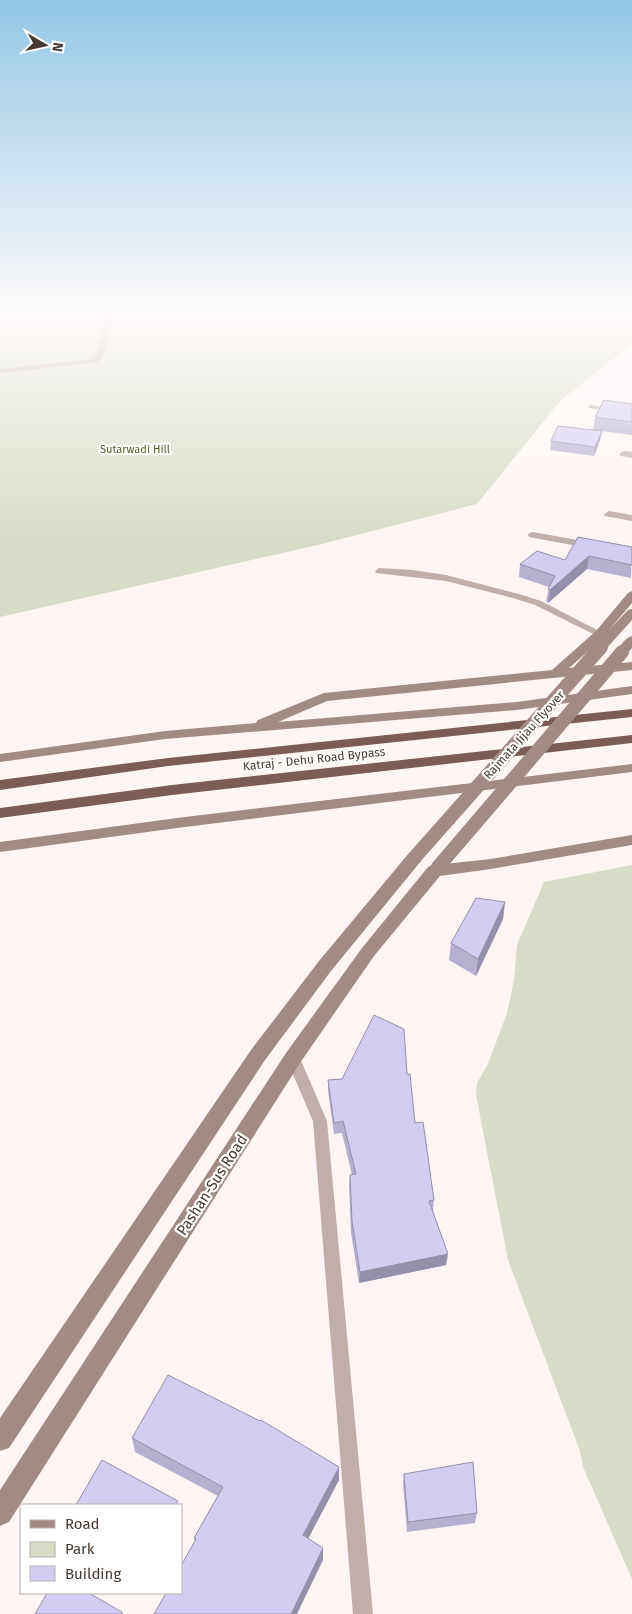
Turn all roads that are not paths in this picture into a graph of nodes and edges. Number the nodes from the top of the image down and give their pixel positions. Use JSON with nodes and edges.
{"nodes":[{"id":1,"x":591,"y":407,"type":"dead end"},
{"id":2,"x":632,"y":413,"type":"edge"},
{"id":3,"x":609,"y":514,"type":"dead end"},
{"id":4,"x":632,"y":518,"type":"edge"},
{"id":5,"x":533,"y":535,"type":"dead end"},
{"id":6,"x":632,"y":553,"type":"edge"},
{"id":7,"x":380,"y":571,"type":"dead end"},
{"id":8,"x":632,"y":595,"type":"edge"},
{"id":9,"x":632,"y":613,"type":"edge"},
{"id":10,"x":601,"y":640,"type":"junction"},
{"id":11,"x":632,"y":640,"type":"edge"},
{"id":12,"x":632,"y":666,"type":"edge"},
{"id":13,"x":555,"y":674,"type":"junction"},
{"id":14,"x":632,"y":690,"type":"edge"},
{"id":15,"x":632,"y":713,"type":"edge"},
{"id":16,"x":250,"y":728,"type":"junction"},
{"id":17,"x":632,"y":739,"type":"edge"},
{"id":18,"x":0,"y":758,"type":"edge"},
{"id":19,"x":632,"y":768,"type":"edge"},
{"id":20,"x":0,"y":785,"type":"edge"},
{"id":21,"x":0,"y":813,"type":"edge"},
{"id":22,"x":632,"y":840,"type":"edge"},
{"id":23,"x":0,"y":847,"type":"edge"},
{"id":24,"x":436,"y":869,"type":"junction"},
{"id":25,"x":293,"y":1058,"type":"junction"},
{"id":26,"x":0,"y":1439,"type":"edge"},
{"id":27,"x":0,"y":1513,"type":"edge"},
{"id":28,"x":363,"y":1614,"type":"edge"}],
"edges":[{"from":1,"to":2,"type":"lane"},
{"from":3,"to":4,"type":"street"},
{"from":5,"to":6,"type":"street"},
{"from":7,"to":10,"type":"lane"},
{"from":8,"to":10,"type":"street"},
{"from":9,"to":10,"type":"street","name":"Rajmata Jijau Flyover"},
{"from":10,"to":13,"type":"street"},
{"from":10,"to":26,"type":"street","name":"Rajmata Jijau Flyover","bridge":true},
{"from":11,"to":24,"type":"street","name":"Rajmata Jijau Flyover","bridge":true},
{"from":12,"to":13,"type":"street"},
{"from":13,"to":16,"type":"street"},
{"from":14,"to":16,"type":"street"},
{"from":15,"to":20,"type":"highway","name":"Katraj - Dehu Road Bypass"},
{"from":16,"to":18,"type":"street"},
{"from":17,"to":21,"type":"highway","name":"Katraj - Dehu Road Bypass"},
{"from":19,"to":23,"type":"street"},
{"from":22,"to":24,"type":"street"},
{"from":24,"to":25,"type":"street","name":"Pashan-Sus Road"},
{"from":25,"to":27,"type":"street","name":"Pashan-Sus Road"},
{"from":25,"to":28,"type":"lane"}]}
